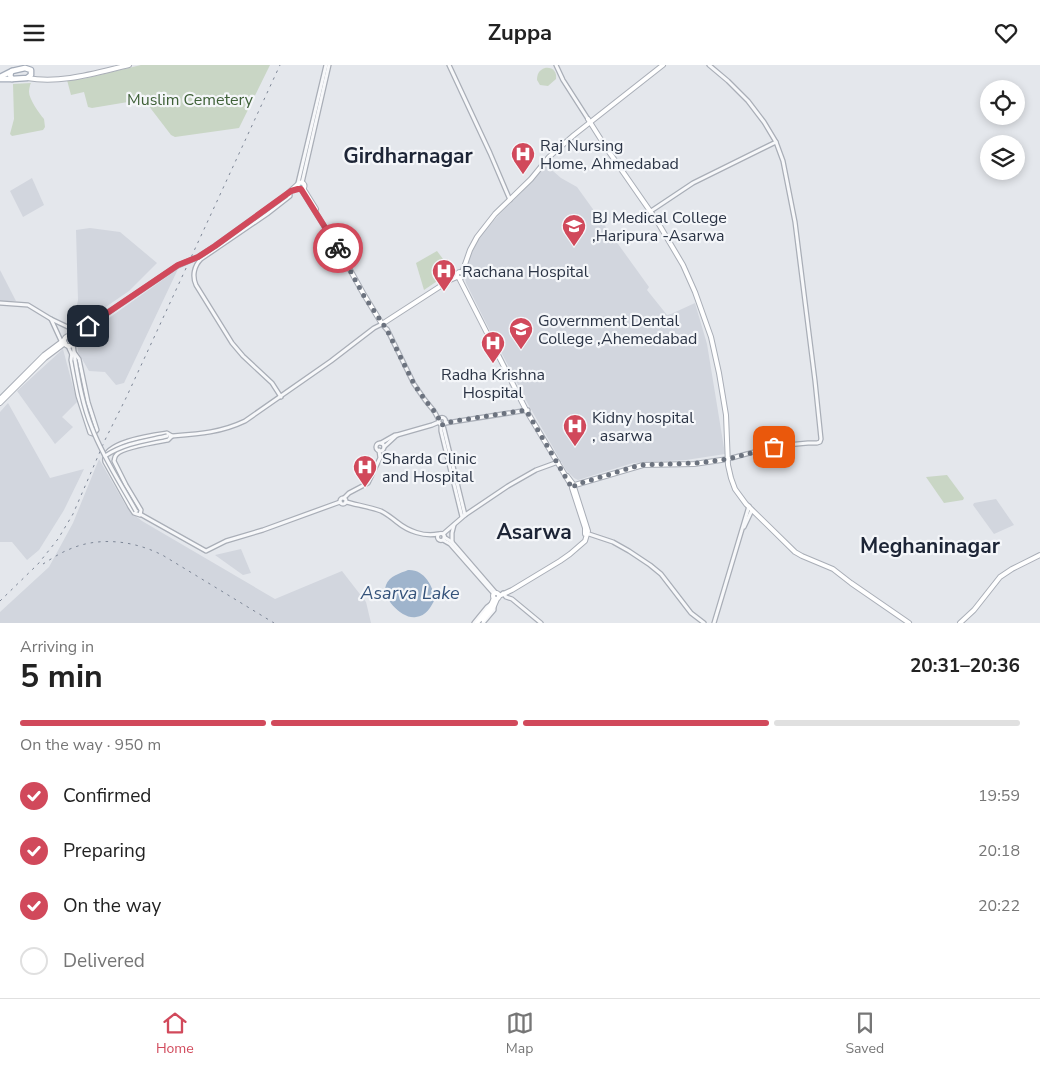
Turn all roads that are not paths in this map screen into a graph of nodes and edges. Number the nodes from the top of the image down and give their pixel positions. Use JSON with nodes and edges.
{"nodes":[{"id":1,"x":36,"y":65,"type":"edge"},
{"id":2,"x":121,"y":65,"type":"edge"},
{"id":3,"x":128,"y":65,"type":"edge"},
{"id":4,"x":327,"y":65,"type":"edge"},
{"id":5,"x":449,"y":65,"type":"edge"},
{"id":6,"x":556,"y":65,"type":"edge"},
{"id":7,"x":661,"y":65,"type":"edge"},
{"id":8,"x":709,"y":65,"type":"edge"},
{"id":9,"x":27,"y":66,"type":"edge"},
{"id":10,"x":12,"y":71,"type":"junction"},
{"id":11,"x":31,"y":72,"type":"junction"},
{"id":12,"x":0,"y":78,"type":"edge"},
{"id":13,"x":27,"y":78,"type":"junction"},
{"id":14,"x":12,"y":79,"type":"junction"},
{"id":15,"x":590,"y":121,"type":"junction"},
{"id":16,"x":776,"y":142,"type":"junction"},
{"id":17,"x":300,"y":186,"type":"junction"},
{"id":18,"x":291,"y":192,"type":"junction"},
{"id":19,"x":510,"y":199,"type":"junction"},
{"id":20,"x":652,"y":211,"type":"junction"},
{"id":21,"x":459,"y":275,"type":"junction"},
{"id":22,"x":0,"y":303,"type":"edge"},
{"id":23,"x":51,"y":319,"type":"junction"},
{"id":24,"x":382,"y":322,"type":"junction"},
{"id":25,"x":73,"y":338,"type":"junction"},
{"id":26,"x":64,"y":343,"type":"junction"},
{"id":27,"x":73,"y":353,"type":"junction"},
{"id":28,"x":281,"y":397,"type":"junction"},
{"id":29,"x":0,"y":399,"type":"edge"},
{"id":30,"x":0,"y":403,"type":"edge"},
{"id":31,"x":527,"y":410,"type":"junction"},
{"id":32,"x":442,"y":422,"type":"junction"},
{"id":33,"x":398,"y":435,"type":"junction"},
{"id":34,"x":172,"y":436,"type":"junction"},
{"id":35,"x":381,"y":443,"type":"junction"},
{"id":36,"x":113,"y":447,"type":"junction"},
{"id":37,"x":384,"y":447,"type":"junction"},
{"id":38,"x":379,"y":451,"type":"junction"},
{"id":39,"x":117,"y":454,"type":"junction"},
{"id":40,"x":105,"y":456,"type":"junction"},
{"id":41,"x":728,"y":459,"type":"junction"},
{"id":42,"x":557,"y":462,"type":"junction"},
{"id":43,"x":573,"y":486,"type":"junction"},
{"id":44,"x":345,"y":500,"type":"junction"},
{"id":45,"x":750,"y":508,"type":"junction"},
{"id":46,"x":140,"y":515,"type":"junction"},
{"id":47,"x":464,"y":516,"type":"junction"},
{"id":48,"x":454,"y":524,"type":"junction"},
{"id":49,"x":587,"y":533,"type":"junction"},
{"id":50,"x":431,"y":535,"type":"junction"},
{"id":51,"x":442,"y":536,"type":"junction"},
{"id":52,"x":452,"y":542,"type":"junction"},
{"id":53,"x":1040,"y":556,"type":"edge"},
{"id":54,"x":473,"y":568,"type":"junction"},
{"id":55,"x":500,"y":595,"type":"junction"},
{"id":56,"x":479,"y":623,"type":"edge"},
{"id":57,"x":541,"y":623,"type":"edge"},
{"id":58,"x":704,"y":623,"type":"edge"},
{"id":59,"x":715,"y":623,"type":"edge"},
{"id":60,"x":909,"y":623,"type":"edge"},
{"id":61,"x":961,"y":623,"type":"edge"}],
"edges":[{"from":1,"to":11,"type":"main road"},
{"from":2,"to":11,"type":"main road"},
{"from":3,"to":13,"type":"main road"},
{"from":4,"to":17,"type":"street"},
{"from":5,"to":19,"type":"street"},
{"from":6,"to":15,"type":"street"},
{"from":7,"to":15,"type":"main road"},
{"from":8,"to":16,"type":"street"},
{"from":9,"to":10,"type":"main road"},
{"from":9,"to":11,"type":"main road"},
{"from":10,"to":12,"type":"main road"},
{"from":10,"to":14,"type":"main road"},
{"from":11,"to":13,"type":"main road"},
{"from":12,"to":14,"type":"main road"},
{"from":13,"to":14,"type":"main road"},
{"from":15,"to":19,"type":"main road"},
{"from":15,"to":20,"type":"main road"},
{"from":16,"to":20,"type":"street"},
{"from":16,"to":41,"type":"street"},
{"from":17,"to":18,"type":"main road"},
{"from":17,"to":24,"type":"main road"},
{"from":18,"to":25,"type":"main road","bridge":true},
{"from":18,"to":28,"type":"street"},
{"from":19,"to":21,"type":"main road"},
{"from":20,"to":41,"type":"main road"},
{"from":21,"to":24,"type":"main road"},
{"from":21,"to":31,"type":"main road"},
{"from":22,"to":23,"type":"street"},
{"from":23,"to":25,"type":"street"},
{"from":23,"to":26,"type":"street"},
{"from":24,"to":28,"type":"street"},
{"from":24,"to":32,"type":"street"},
{"from":25,"to":26,"type":"main road"},
{"from":25,"to":26,"type":"main road"},
{"from":25,"to":27,"type":"street"},
{"from":26,"to":27,"type":"street"},
{"from":26,"to":29,"type":"main road"},
{"from":26,"to":30,"type":"main road"},
{"from":27,"to":27,"type":"street"},
{"from":27,"to":40,"type":"street","bridge":true},
{"from":28,"to":34,"type":"street"},
{"from":31,"to":32,"type":"street"},
{"from":31,"to":42,"type":"main road"},
{"from":32,"to":33,"type":"street"},
{"from":32,"to":47,"type":"street"},
{"from":33,"to":35,"type":"street"},
{"from":33,"to":37,"type":"street"},
{"from":34,"to":36,"type":"street"},
{"from":34,"to":39,"type":"street"},
{"from":34,"to":40,"type":"street","bridge":true},
{"from":35,"to":37,"type":"street"},
{"from":35,"to":38,"type":"street"},
{"from":36,"to":39,"type":"street"},
{"from":36,"to":46,"type":"street"},
{"from":37,"to":38,"type":"street"},
{"from":38,"to":44,"type":"street"},
{"from":39,"to":46,"type":"street"},
{"from":40,"to":46,"type":"street","bridge":true},
{"from":41,"to":43,"type":"main road"},
{"from":41,"to":45,"type":"main road"},
{"from":42,"to":43,"type":"main road"},
{"from":42,"to":47,"type":"street"},
{"from":43,"to":49,"type":"main road"},
{"from":44,"to":46,"type":"street"},
{"from":44,"to":50,"type":"street"},
{"from":45,"to":59,"type":"street"},
{"from":45,"to":60,"type":"main road"},
{"from":47,"to":48,"type":"street"},
{"from":48,"to":51,"type":"street"},
{"from":48,"to":52,"type":"street"},
{"from":49,"to":55,"type":"main road"},
{"from":49,"to":58,"type":"street"},
{"from":50,"to":51,"type":"street"},
{"from":50,"to":51,"type":"street"},
{"from":51,"to":52,"type":"street"},
{"from":51,"to":54,"type":"street"},
{"from":52,"to":54,"type":"street"},
{"from":53,"to":61,"type":"main road"},
{"from":54,"to":55,"type":"street"},
{"from":54,"to":55,"type":"street"},
{"from":55,"to":56,"type":"main road"},
{"from":55,"to":57,"type":"street"}]}
